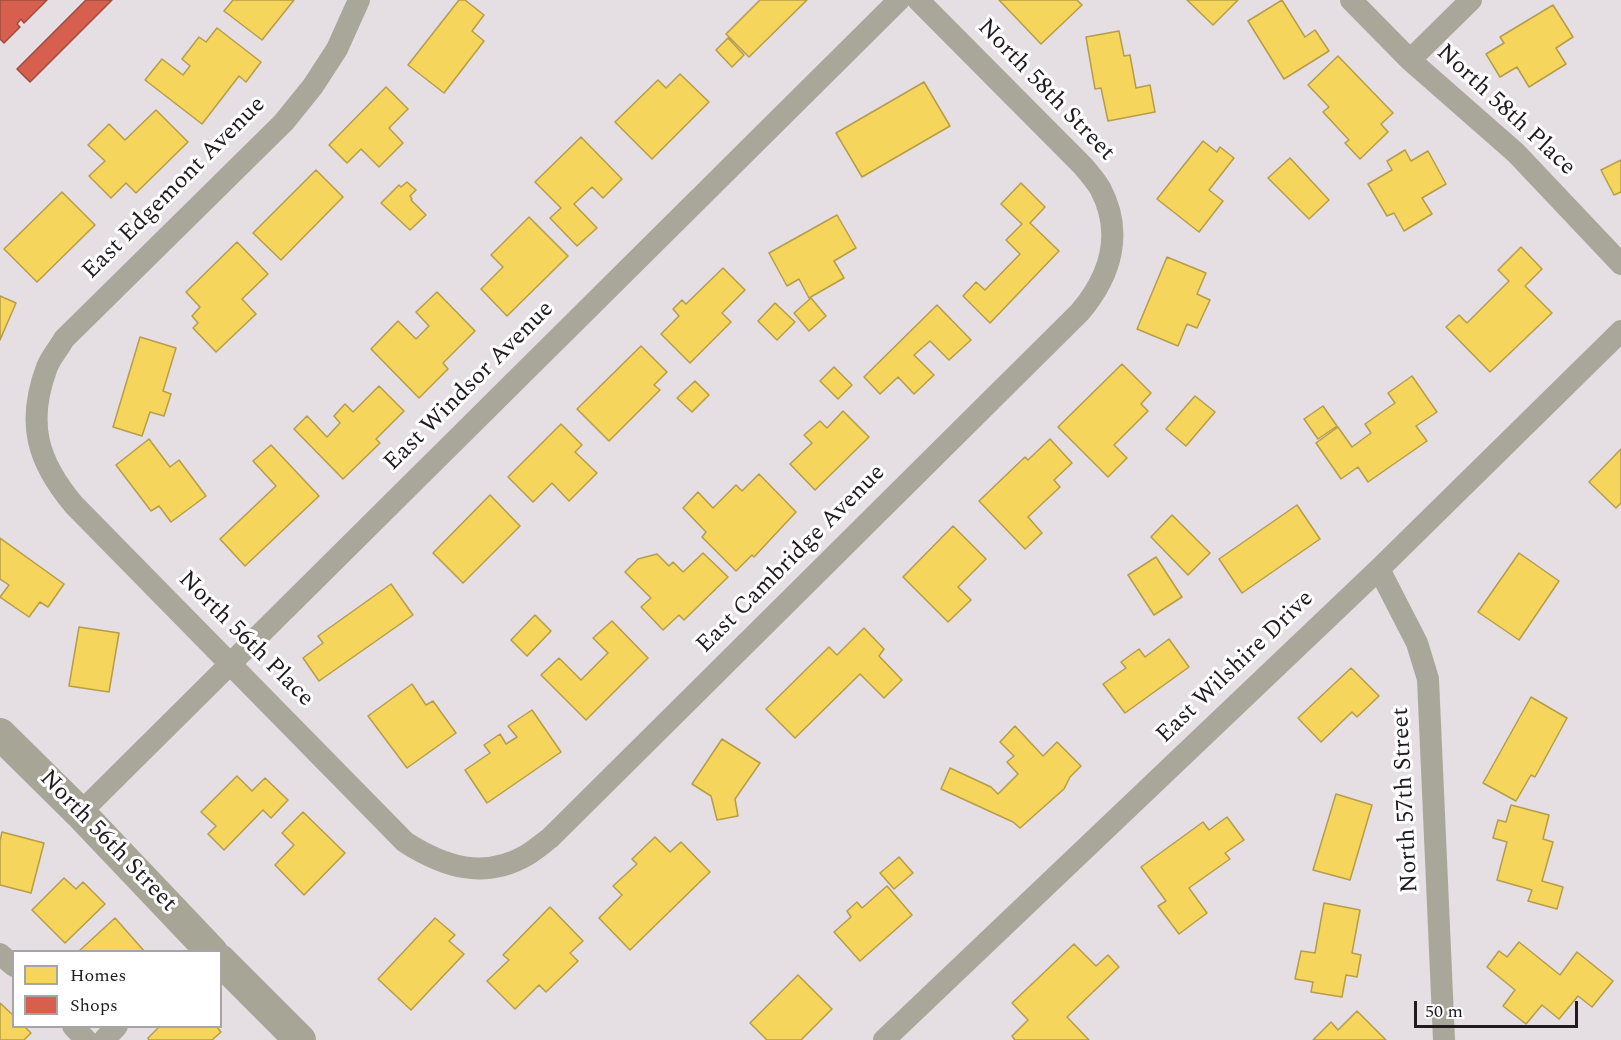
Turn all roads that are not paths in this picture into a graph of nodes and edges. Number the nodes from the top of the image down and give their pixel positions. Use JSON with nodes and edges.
{"nodes":[{"id":1,"x":358,"y":0,"type":"edge"},
{"id":2,"x":899,"y":0,"type":"edge"},
{"id":3,"x":918,"y":0,"type":"edge"},
{"id":4,"x":1351,"y":0,"type":"edge"},
{"id":5,"x":1471,"y":0,"type":"edge"},
{"id":6,"x":1410,"y":60,"type":"junction"},
{"id":7,"x":1113,"y":231,"type":"joint"},
{"id":8,"x":1621,"y":264,"type":"edge"},
{"id":9,"x":1621,"y":331,"type":"edge"},
{"id":10,"x":37,"y":417,"type":"joint"},
{"id":11,"x":1379,"y":569,"type":"junction"},
{"id":12,"x":230,"y":663,"type":"junction"},
{"id":13,"x":0,"y":734,"type":"edge"},
{"id":14,"x":80,"y":813,"type":"junction"},
{"id":15,"x":457,"y":867,"type":"joint"},
{"id":16,"x":206,"y":950,"type":"edge"},
{"id":17,"x":0,"y":954,"type":"edge"},
{"id":18,"x":12,"y":964,"type":"edge"},
{"id":19,"x":222,"y":965,"type":"edge"},
{"id":20,"x":75,"y":1028,"type":"edge"},
{"id":21,"x":115,"y":1028,"type":"edge"},
{"id":22,"x":86,"y":1040,"type":"edge"},
{"id":23,"x":104,"y":1040,"type":"edge"},
{"id":24,"x":300,"y":1040,"type":"edge"},
{"id":25,"x":884,"y":1040,"type":"edge"},
{"id":26,"x":1444,"y":1040,"type":"edge"}],
"edges":[{"from":1,"to":10,"type":"street","name":"East Edgemont Avenue"},
{"from":2,"to":12,"type":"street","name":"East Windsor Avenue"},
{"from":3,"to":7,"type":"street","name":"North 58th Street"},
{"from":4,"to":6,"type":"street","name":"North 58th Place"},
{"from":5,"to":6,"type":"street"},
{"from":6,"to":8,"type":"street","name":"North 58th Place"},
{"from":7,"to":15,"type":"street","name":"East Cambridge Avenue"},
{"from":9,"to":11,"type":"street","name":"East Wilshire Drive"},
{"from":10,"to":12,"type":"street","name":"North 56th Place"},
{"from":11,"to":25,"type":"street","name":"East Wilshire Drive"},
{"from":11,"to":26,"type":"street","name":"North 57th Street"},
{"from":12,"to":14,"type":"street","name":"East Windsor Avenue"},
{"from":12,"to":15,"type":"street","name":"North 56th Place"},
{"from":13,"to":14,"type":"street","name":"North 56th Street"},
{"from":14,"to":16,"type":"street","name":"North 56th Street"},
{"from":17,"to":18,"type":"street"},
{"from":19,"to":24,"type":"street","name":"North 56th Street"},
{"from":20,"to":22,"type":"street"},
{"from":21,"to":23,"type":"street"}]}
